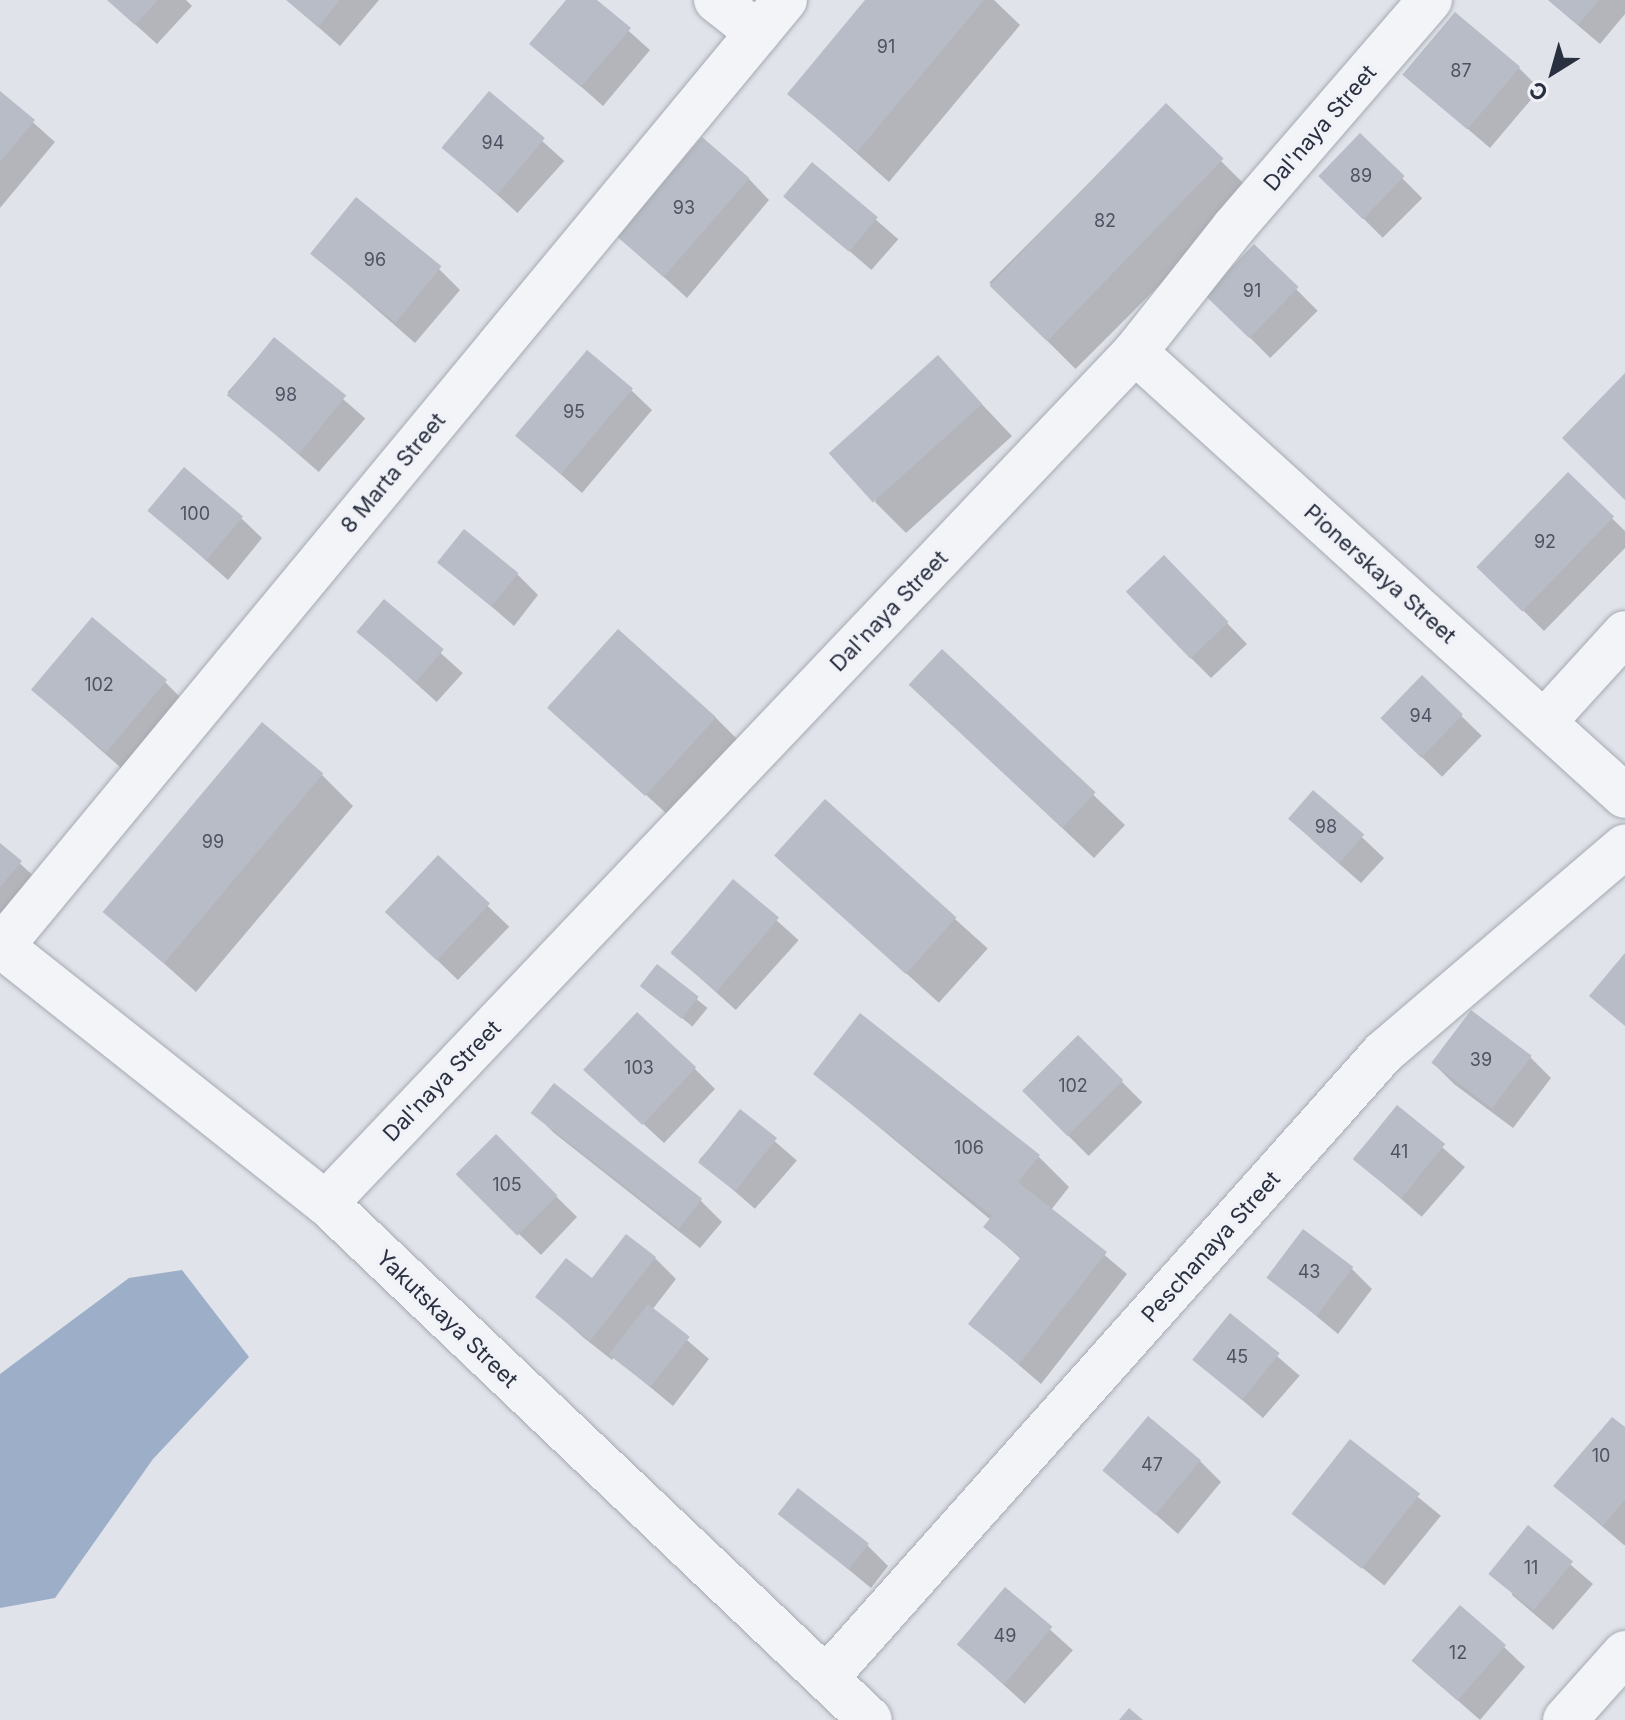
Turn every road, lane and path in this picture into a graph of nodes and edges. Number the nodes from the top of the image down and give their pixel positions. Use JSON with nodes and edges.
{"nodes":[{"id":1,"x":716,"y":0,"type":"edge"},
{"id":2,"x":785,"y":0,"type":"edge"},
{"id":3,"x":1430,"y":0,"type":"edge"},
{"id":4,"x":758,"y":33,"type":"junction"},
{"id":5,"x":1135,"y":352,"type":"junction"},
{"id":6,"x":1625,"y":633,"type":"edge"},
{"id":7,"x":1544,"y":722,"type":"junction"},
{"id":8,"x":1625,"y":796,"type":"edge"},
{"id":9,"x":1625,"y":846,"type":"edge"},
{"id":10,"x":1,"y":946,"type":"edge"},
{"id":11,"x":326,"y":1203,"type":"junction"},
{"id":12,"x":1625,"y":1653,"type":"edge"},
{"id":13,"x":826,"y":1678,"type":"junction"},
{"id":14,"x":870,"y":1720,"type":"edge"},
{"id":15,"x":1565,"y":1720,"type":"edge"}],
"edges":[{"from":1,"to":4,"type":"street"},
{"from":2,"to":4,"type":"street","name":"8 Marta Street"},
{"from":3,"to":5,"type":"street","name":"Dal'naya Street"},
{"from":4,"to":10,"type":"street","name":"8 Marta Street"},
{"from":5,"to":7,"type":"street","name":"Pionerskaya Street"},
{"from":5,"to":11,"type":"street","name":"Dal'naya Street"},
{"from":6,"to":7,"type":"street"},
{"from":7,"to":8,"type":"street","name":"Pionerskaya Street"},
{"from":9,"to":13,"type":"street","name":"Peschanaya Street"},
{"from":10,"to":11,"type":"street","name":"Yakutskaya Street"},
{"from":11,"to":13,"type":"street","name":"Yakutskaya Street"},
{"from":12,"to":15,"type":"street"},
{"from":13,"to":14,"type":"street","name":"Yakutskaya Street"}]}
